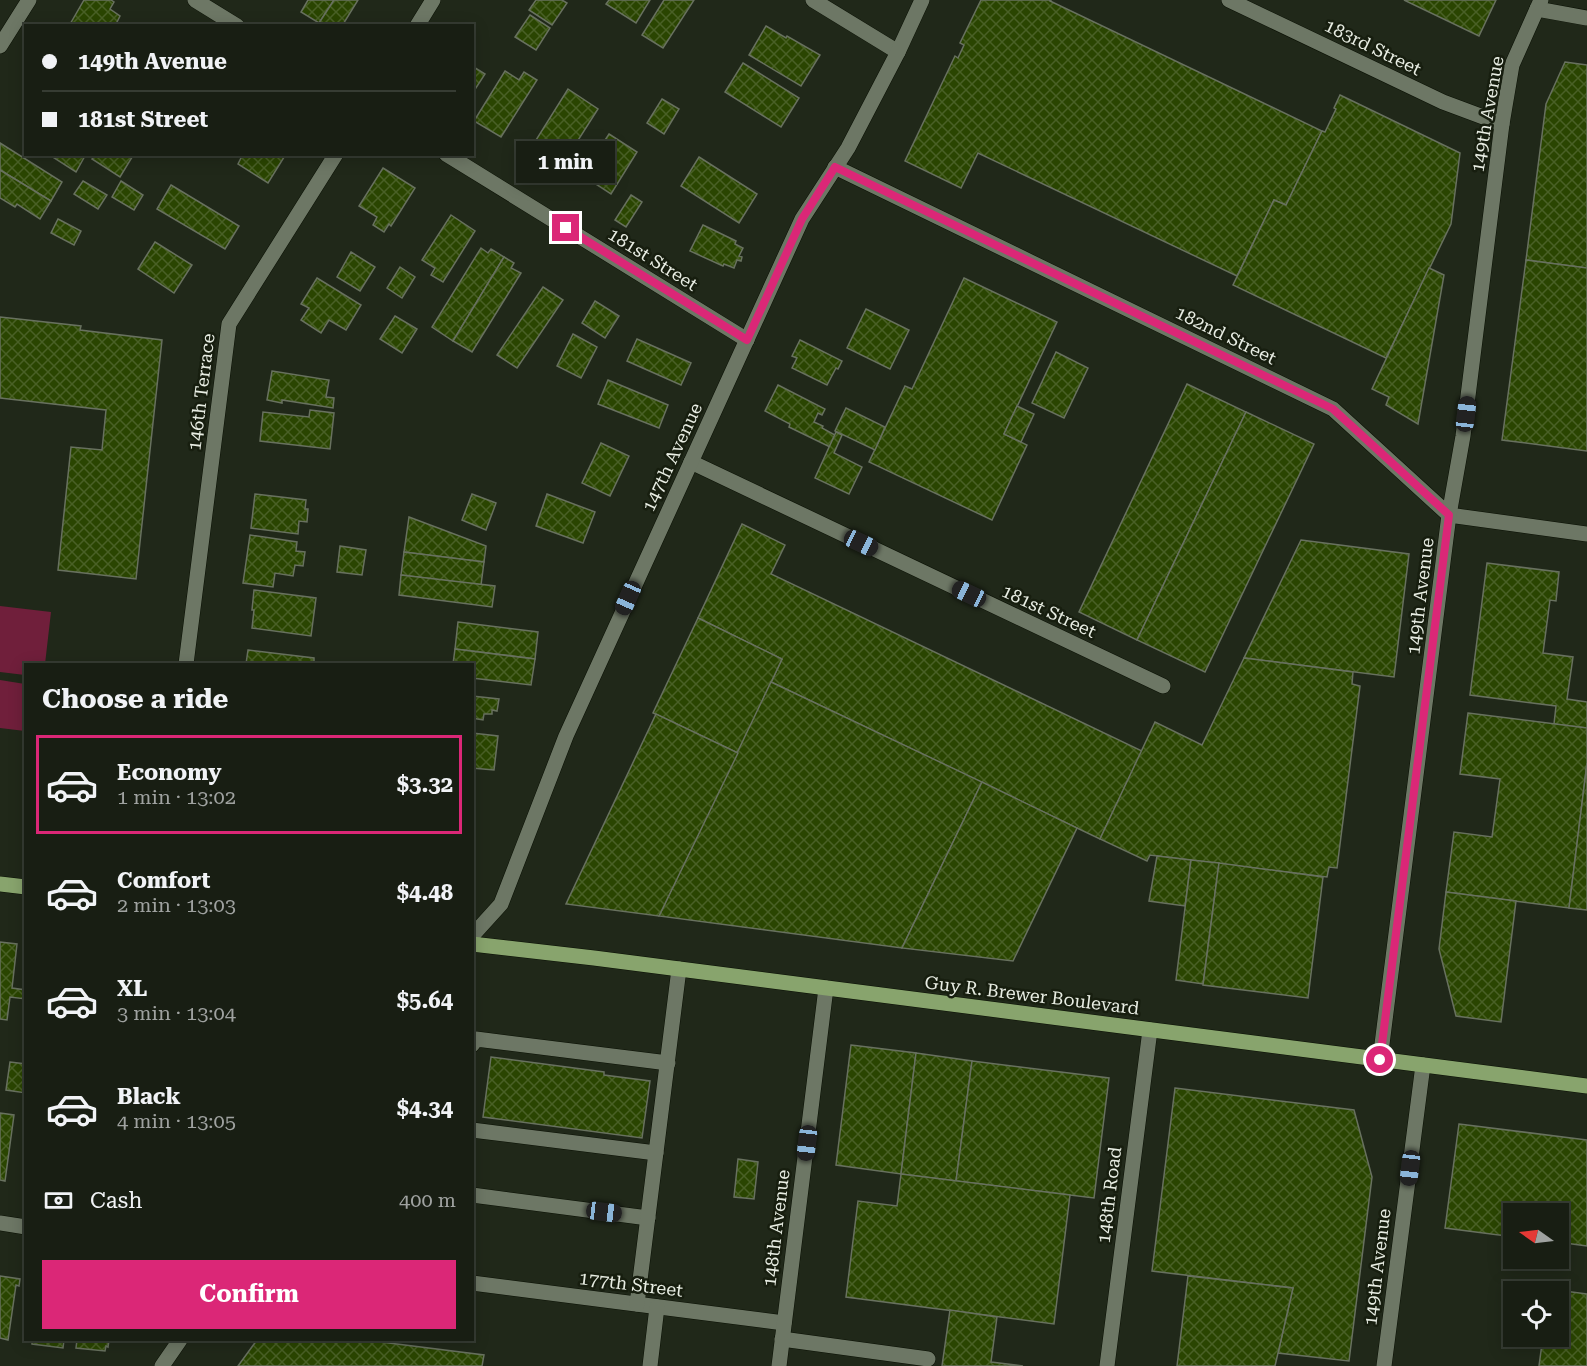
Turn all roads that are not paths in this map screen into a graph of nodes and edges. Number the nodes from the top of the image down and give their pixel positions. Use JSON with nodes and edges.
{"nodes":[{"id":1,"x":29,"y":0,"type":"edge"},
{"id":2,"x":195,"y":0,"type":"edge"},
{"id":3,"x":433,"y":0,"type":"edge"},
{"id":4,"x":813,"y":0,"type":"edge"},
{"id":5,"x":922,"y":0,"type":"edge"},
{"id":6,"x":1230,"y":0,"type":"edge"},
{"id":7,"x":1539,"y":5,"type":"edge"},
{"id":8,"x":1587,"y":18,"type":"edge"},
{"id":9,"x":234,"y":24,"type":"edge"},
{"id":10,"x":418,"y":24,"type":"edge"},
{"id":11,"x":0,"y":46,"type":"edge"},
{"id":12,"x":898,"y":52,"type":"junction"},
{"id":13,"x":1502,"y":124,"type":"junction"},
{"id":14,"x":335,"y":156,"type":"edge"},
{"id":15,"x":449,"y":156,"type":"edge"},
{"id":16,"x":835,"y":167,"type":"junction"},
{"id":17,"x":747,"y":340,"type":"junction"},
{"id":18,"x":690,"y":462,"type":"junction"},
{"id":19,"x":1449,"y":515,"type":"junction"},
{"id":20,"x":1587,"y":534,"type":"edge"},
{"id":21,"x":186,"y":663,"type":"edge"},
{"id":22,"x":1163,"y":686,"type":"dead end"},
{"id":23,"x":0,"y":884,"type":"edge"},
{"id":24,"x":24,"y":887,"type":"edge"},
{"id":25,"x":474,"y":934,"type":"edge"},
{"id":26,"x":474,"y":944,"type":"edge"},
{"id":27,"x":679,"y":969,"type":"junction"},
{"id":28,"x":826,"y":988,"type":"junction"},
{"id":29,"x":1150,"y":1030,"type":"junction"},
{"id":30,"x":474,"y":1042,"type":"edge"},
{"id":31,"x":1380,"y":1060,"type":"junction"},
{"id":32,"x":668,"y":1063,"type":"junction"},
{"id":33,"x":1423,"y":1065,"type":"junction"},
{"id":34,"x":1587,"y":1086,"type":"edge"},
{"id":35,"x":474,"y":1130,"type":"edge"},
{"id":36,"x":656,"y":1153,"type":"junction"},
{"id":37,"x":474,"y":1195,"type":"edge"},
{"id":38,"x":648,"y":1218,"type":"junction"},
{"id":39,"x":0,"y":1223,"type":"edge"},
{"id":40,"x":24,"y":1227,"type":"edge"},
{"id":41,"x":474,"y":1283,"type":"edge"},
{"id":42,"x":637,"y":1304,"type":"junction"},
{"id":43,"x":657,"y":1307,"type":"junction"},
{"id":44,"x":784,"y":1323,"type":"junction"},
{"id":45,"x":782,"y":1339,"type":"junction"},
{"id":46,"x":179,"y":1341,"type":"edge"},
{"id":47,"x":928,"y":1359,"type":"dead end"},
{"id":48,"x":162,"y":1366,"type":"edge"},
{"id":49,"x":650,"y":1366,"type":"edge"},
{"id":50,"x":779,"y":1366,"type":"edge"},
{"id":51,"x":1107,"y":1366,"type":"edge"},
{"id":52,"x":1384,"y":1366,"type":"edge"}],
"edges":[{"from":1,"to":11,"type":"street"},
{"from":2,"to":9,"type":"street"},
{"from":3,"to":10,"type":"street"},
{"from":4,"to":12,"type":"street"},
{"from":5,"to":12,"type":"street","name":"147th Avenue"},
{"from":6,"to":13,"type":"street","name":"183rd Street"},
{"from":7,"to":8,"type":"street"},
{"from":7,"to":13,"type":"street","name":"149th Avenue"},
{"from":12,"to":16,"type":"street","name":"147th Avenue"},
{"from":13,"to":19,"type":"street","name":"149th Avenue"},
{"from":14,"to":21,"type":"street","name":"146th Terrace"},
{"from":15,"to":17,"type":"street","name":"181st Street"},
{"from":16,"to":17,"type":"street","name":"147th Avenue"},
{"from":16,"to":19,"type":"street","name":"182nd Street"},
{"from":17,"to":18,"type":"street","name":"147th Avenue"},
{"from":18,"to":22,"type":"street","name":"181st Street"},
{"from":18,"to":25,"type":"street","name":"147th Avenue"},
{"from":19,"to":20,"type":"street"},
{"from":19,"to":31,"type":"street","name":"149th Avenue"},
{"from":23,"to":24,"type":"main road"},
{"from":26,"to":27,"type":"main road","name":"Guy R. Brewer Boulevard"},
{"from":27,"to":28,"type":"main road","name":"Guy R. Brewer Boulevard"},
{"from":27,"to":32,"type":"street"},
{"from":28,"to":29,"type":"main road","name":"Guy R. Brewer Boulevard"},
{"from":28,"to":44,"type":"street","name":"148th Avenue"},
{"from":29,"to":31,"type":"main road","name":"Guy R. Brewer Boulevard"},
{"from":29,"to":51,"type":"street","name":"148th Road"},
{"from":30,"to":32,"type":"street"},
{"from":31,"to":33,"type":"main road","name":"Guy R. Brewer Boulevard"},
{"from":32,"to":36,"type":"street"},
{"from":33,"to":34,"type":"main road","name":"Guy R. Brewer Boulevard"},
{"from":33,"to":52,"type":"street","name":"149th Avenue"},
{"from":35,"to":36,"type":"street"},
{"from":36,"to":38,"type":"street"},
{"from":37,"to":38,"type":"street"},
{"from":38,"to":42,"type":"street"},
{"from":39,"to":40,"type":"street"},
{"from":41,"to":42,"type":"street","name":"177th Street"},
{"from":42,"to":43,"type":"street","name":"177th Street"},
{"from":43,"to":44,"type":"street","name":"177th Street"},
{"from":43,"to":49,"type":"street"},
{"from":44,"to":45,"type":"street","name":"148th Avenue"},
{"from":45,"to":47,"type":"street"},
{"from":45,"to":50,"type":"street","name":"148th Avenue"},
{"from":46,"to":48,"type":"street"}]}
